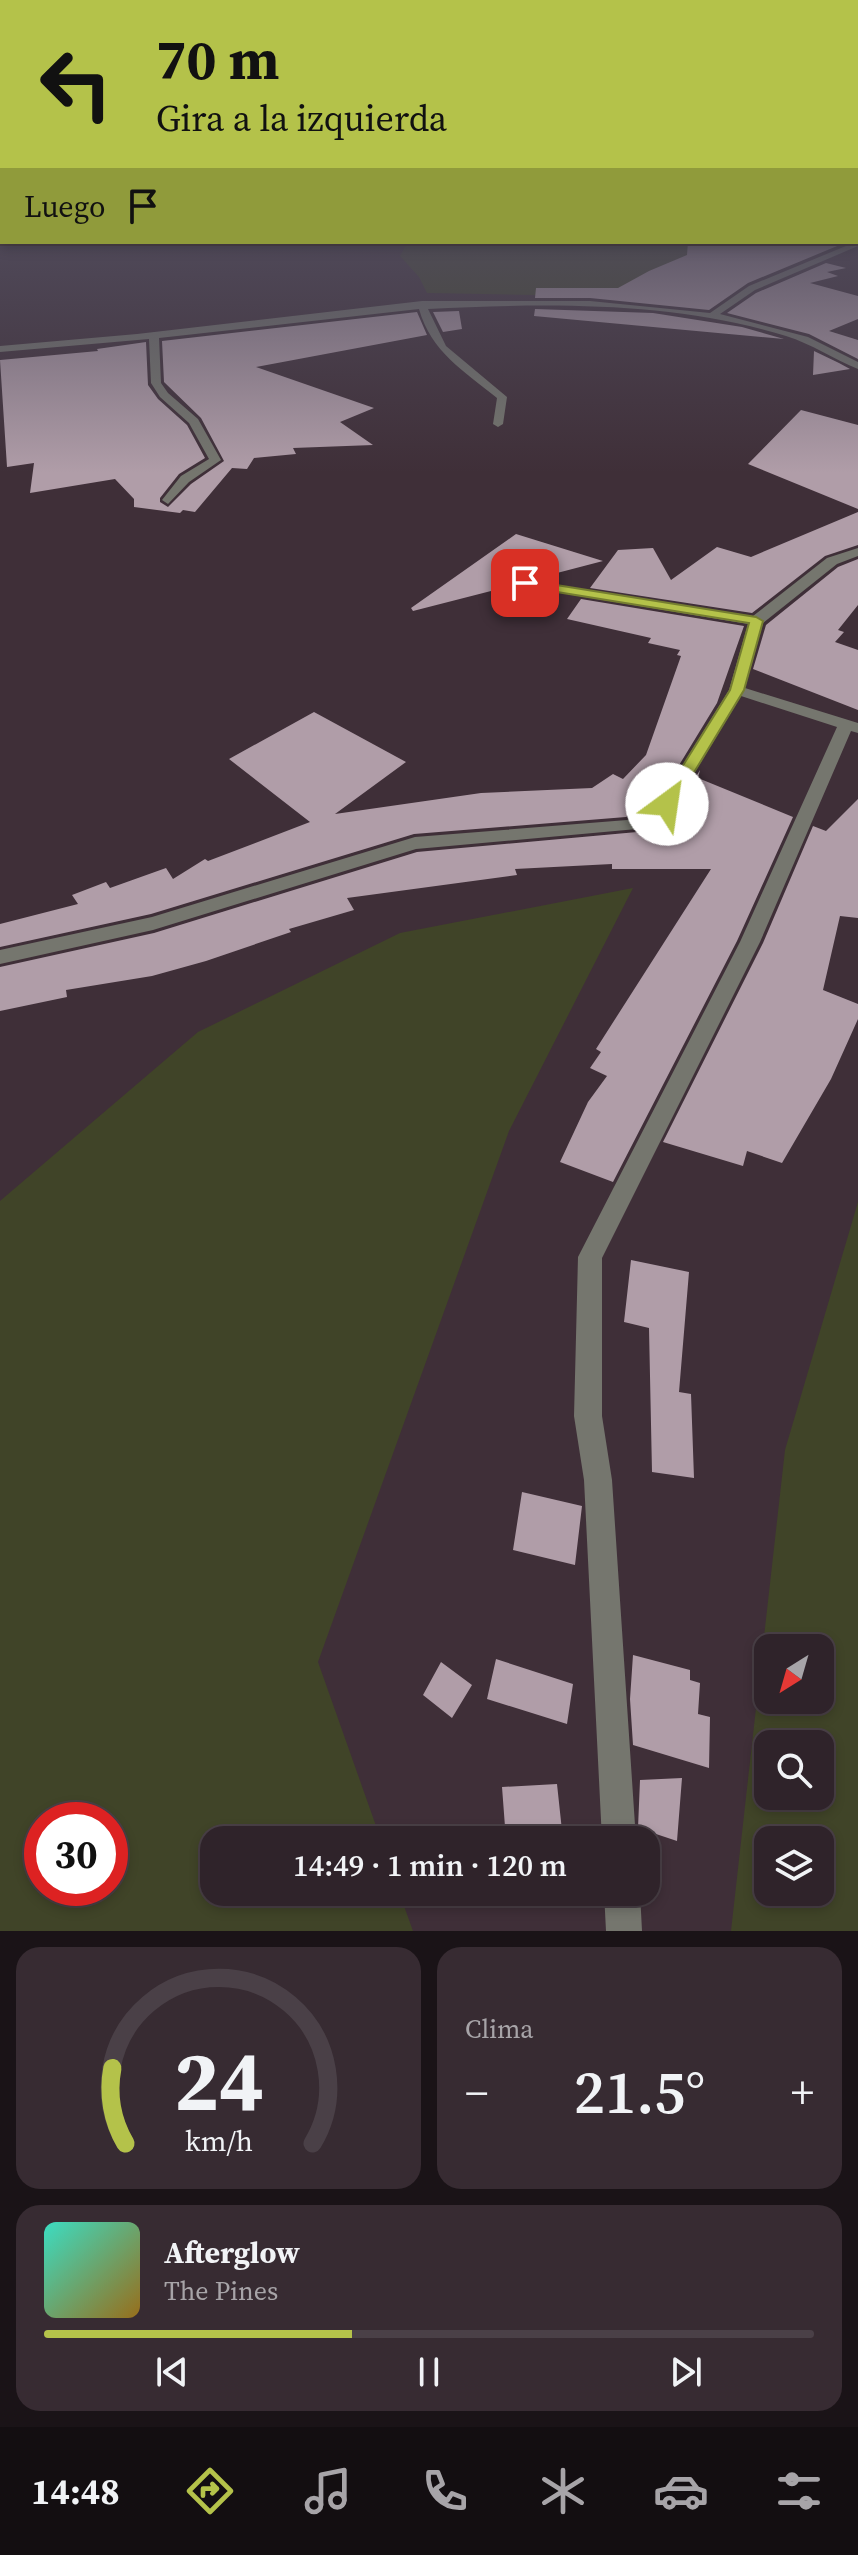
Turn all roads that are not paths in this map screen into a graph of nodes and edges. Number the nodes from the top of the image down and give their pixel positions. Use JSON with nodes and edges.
{"nodes":[{"id":1,"x":745,"y":293,"type":"edge"},
{"id":2,"x":422,"y":304,"type":"junction"},
{"id":3,"x":713,"y":315,"type":"junction"},
{"id":4,"x":154,"y":335,"type":"junction"},
{"id":5,"x":846,"y":347,"type":"dead end"},
{"id":6,"x":0,"y":349,"type":"edge"},
{"id":7,"x":834,"y":349,"type":"junction"},
{"id":8,"x":858,"y":366,"type":"edge"},
{"id":9,"x":498,"y":424,"type":"dead end"},
{"id":10,"x":168,"y":500,"type":"dead end"},
{"id":11,"x":858,"y":552,"type":"edge"},
{"id":12,"x":525,"y":583,"type":"dead end"},
{"id":13,"x":756,"y":621,"type":"junction"},
{"id":14,"x":737,"y":690,"type":"junction"},
{"id":15,"x":852,"y":726,"type":"edge"},
{"id":16,"x":0,"y":957,"type":"edge"},
{"id":17,"x":618,"y":1826,"type":"edge"},
{"id":18,"x":623,"y":1906,"type":"edge"},
{"id":19,"x":624,"y":1931,"type":"edge"}],
"edges":[{"from":1,"to":3,"type":"street"},
{"from":2,"to":3,"type":"street"},
{"from":2,"to":4,"type":"street"},
{"from":2,"to":9,"type":"street"},
{"from":3,"to":7,"type":"street"},
{"from":4,"to":6,"type":"street"},
{"from":4,"to":10,"type":"street"},
{"from":5,"to":7,"type":"street"},
{"from":7,"to":8,"type":"street"},
{"from":11,"to":13,"type":"street"},
{"from":12,"to":13,"type":"street"},
{"from":13,"to":14,"type":"street"},
{"from":14,"to":15,"type":"street"},
{"from":14,"to":16,"type":"street"},
{"from":15,"to":17,"type":"street"},
{"from":18,"to":19,"type":"street"}]}
